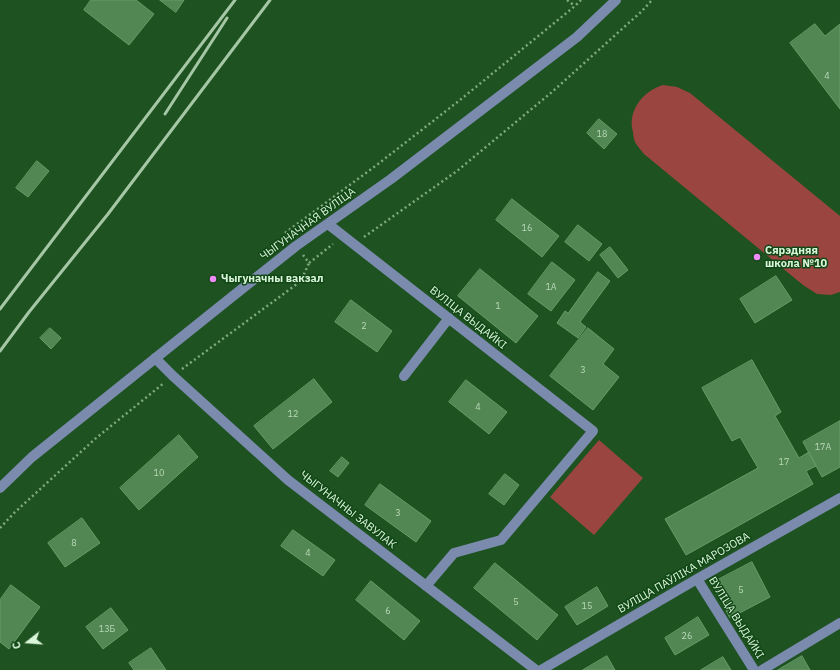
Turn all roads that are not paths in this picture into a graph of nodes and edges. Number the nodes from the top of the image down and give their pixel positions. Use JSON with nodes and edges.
{"nodes":[{"id":1,"x":616,"y":0,"type":"edge"},
{"id":2,"x":328,"y":224,"type":"junction"},
{"id":3,"x":449,"y":318,"type":"junction"},
{"id":4,"x":155,"y":358,"type":"junction"},
{"id":5,"x":404,"y":376,"type":"dead end"},
{"id":6,"x":0,"y":488,"type":"edge"},
{"id":7,"x":840,"y":498,"type":"edge"},
{"id":8,"x":697,"y":579,"type":"junction"},
{"id":9,"x":426,"y":586,"type":"junction"},
{"id":10,"x":840,"y":623,"type":"edge"},
{"id":11,"x":536,"y":670,"type":"edge"},
{"id":12,"x":541,"y":670,"type":"edge"},
{"id":13,"x":754,"y":670,"type":"edge"},
{"id":14,"x":762,"y":670,"type":"edge"}],
"edges":[{"from":1,"to":2,"type":"street","name":"ЧЫГУНАЧНАЯ ВУЛІЦА"},
{"from":2,"to":3,"type":"street","name":"ВУЛІЦА ВЫДАЙКІ"},
{"from":2,"to":4,"type":"street","name":"ЧЫГУНАЧНАЯ ВУЛІЦА"},
{"from":3,"to":5,"type":"street"},
{"from":3,"to":9,"type":"street","name":"ВУЛІЦА ВЫДАЙКІ"},
{"from":4,"to":6,"type":"street","name":"ЧЫГУНАЧНАЯ ВУЛІЦА"},
{"from":4,"to":9,"type":"street","name":"ЧЫГУНАЧНЫ ЗАВУЛАК"},
{"from":7,"to":8,"type":"street","name":"ВУЛІЦА ПАЎЛІКА МАРОЗОВА"},
{"from":8,"to":12,"type":"street","name":"ВУЛІЦА ПАЎЛІКА МАРОЗОВА"},
{"from":8,"to":13,"type":"street","name":"ВУЛІЦА ВЫДАЙКІ"},
{"from":9,"to":11,"type":"street","name":"ЧЫГУНАЧНЫ ЗАВУЛАК"},
{"from":10,"to":14,"type":"street"}]}
